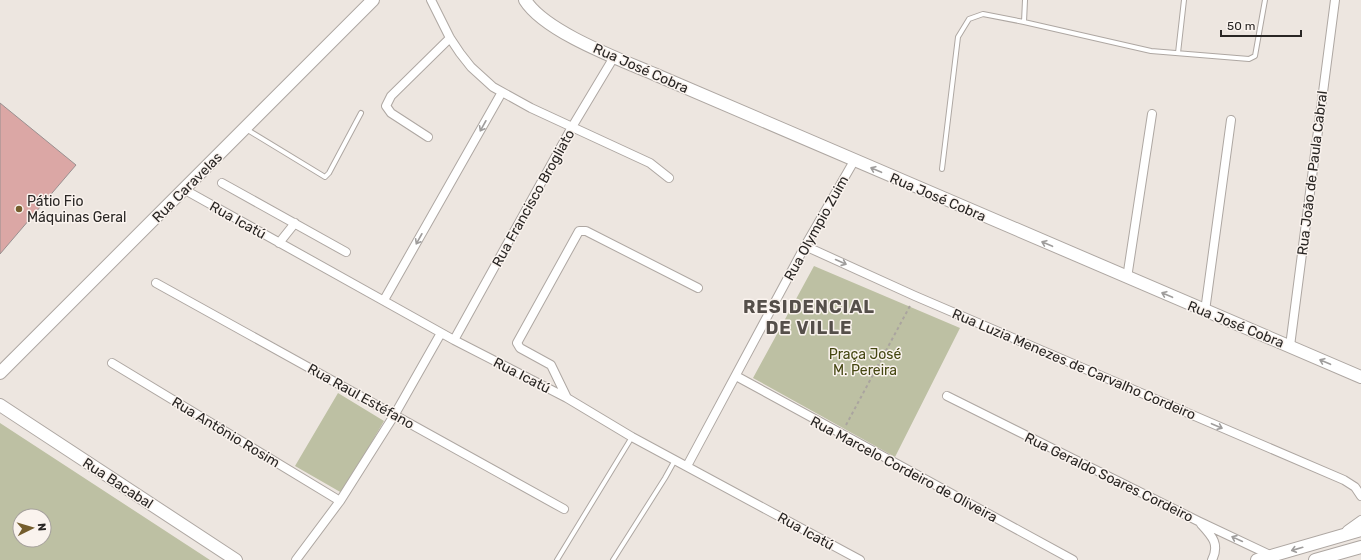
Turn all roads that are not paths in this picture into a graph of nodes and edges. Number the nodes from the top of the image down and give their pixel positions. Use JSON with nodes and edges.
{"nodes":[{"id":1,"x":373,"y":0,"type":"edge"},
{"id":2,"x":431,"y":0,"type":"edge"},
{"id":3,"x":525,"y":0,"type":"edge"},
{"id":4,"x":1025,"y":0,"type":"edge"},
{"id":5,"x":1184,"y":0,"type":"edge"},
{"id":6,"x":1265,"y":0,"type":"edge"},
{"id":7,"x":1335,"y":0,"type":"edge"},
{"id":8,"x":1024,"y":22,"type":"junction"},
{"id":9,"x":450,"y":38,"type":"junction"},
{"id":10,"x":1178,"y":53,"type":"junction"},
{"id":11,"x":614,"y":57,"type":"junction"},
{"id":12,"x":502,"y":92,"type":"junction"},
{"id":13,"x":361,"y":113,"type":"dead end"},
{"id":14,"x":1152,"y":114,"type":"dead end"},
{"id":15,"x":1231,"y":120,"type":"dead end"},
{"id":16,"x":572,"y":127,"type":"junction"},
{"id":17,"x":246,"y":129,"type":"junction"},
{"id":18,"x":428,"y":137,"type":"dead end"},
{"id":19,"x":854,"y":161,"type":"junction"},
{"id":20,"x":942,"y":169,"type":"dead end"},
{"id":21,"x":669,"y":178,"type":"dead end"},
{"id":22,"x":222,"y":183,"type":"dead end"},
{"id":23,"x":185,"y":190,"type":"junction"},
{"id":24,"x":294,"y":223,"type":"junction"},
{"id":25,"x":279,"y":243,"type":"junction"},
{"id":26,"x":805,"y":246,"type":"junction"},
{"id":27,"x":346,"y":252,"type":"dead end"},
{"id":28,"x":1127,"y":278,"type":"junction"},
{"id":29,"x":156,"y":283,"type":"dead end"},
{"id":30,"x":698,"y":288,"type":"dead end"},
{"id":31,"x":384,"y":300,"type":"junction"},
{"id":32,"x":1205,"y":311,"type":"junction"},
{"id":33,"x":441,"y":333,"type":"junction"},
{"id":34,"x":454,"y":340,"type":"junction"},
{"id":35,"x":1290,"y":346,"type":"junction"},
{"id":36,"x":112,"y":363,"type":"dead end"},
{"id":37,"x":0,"y":373,"type":"edge"},
{"id":38,"x":736,"y":376,"type":"junction"},
{"id":39,"x":1361,"y":377,"type":"edge"},
{"id":40,"x":947,"y":396,"type":"dead end"},
{"id":41,"x":567,"y":398,"type":"junction"},
{"id":42,"x":0,"y":405,"type":"edge"},
{"id":43,"x":395,"y":414,"type":"junction"},
{"id":44,"x":632,"y":437,"type":"junction"},
{"id":45,"x":675,"y":459,"type":"junction"},
{"id":46,"x":687,"y":466,"type":"junction"},
{"id":47,"x":1361,"y":496,"type":"edge"},
{"id":48,"x":340,"y":501,"type":"junction"},
{"id":49,"x":564,"y":510,"type":"dead end"},
{"id":50,"x":1361,"y":520,"type":"edge"},
{"id":51,"x":1198,"y":521,"type":"junction"},
{"id":52,"x":1361,"y":530,"type":"edge"},
{"id":53,"x":1324,"y":541,"type":"junction"},
{"id":54,"x":1361,"y":547,"type":"edge"},
{"id":55,"x":1272,"y":556,"type":"junction"},
{"id":56,"x":228,"y":558,"type":"edge"},
{"id":57,"x":296,"y":560,"type":"edge"},
{"id":58,"x":556,"y":560,"type":"edge"},
{"id":59,"x":613,"y":560,"type":"edge"},
{"id":60,"x":860,"y":560,"type":"edge"},
{"id":61,"x":1072,"y":560,"type":"edge"},
{"id":62,"x":1212,"y":560,"type":"edge"},
{"id":63,"x":1257,"y":560,"type":"edge"},
{"id":64,"x":1315,"y":560,"type":"edge"}],
"edges":[{"from":1,"to":17,"type":"street","name":"Rua Caravelas"},
{"from":2,"to":9,"type":"street"},
{"from":3,"to":11,"type":"street","name":"Rua José Cobra"},
{"from":4,"to":8,"type":"lane"},
{"from":5,"to":10,"type":"lane"},
{"from":6,"to":10,"type":"lane"},
{"from":7,"to":35,"type":"street","name":"Rua João de Paula Cabral"},
{"from":8,"to":10,"type":"lane"},
{"from":8,"to":20,"type":"lane"},
{"from":9,"to":12,"type":"street"},
{"from":9,"to":18,"type":"street"},
{"from":11,"to":16,"type":"street","name":"Rua Francisco Brogliato"},
{"from":11,"to":19,"type":"street","name":"Rua José Cobra"},
{"from":12,"to":16,"type":"street"},
{"from":12,"to":31,"type":"street","one_way":true},
{"from":13,"to":17,"type":"lane"},
{"from":14,"to":28,"type":"street"},
{"from":15,"to":32,"type":"street"},
{"from":16,"to":21,"type":"street"},
{"from":16,"to":34,"type":"street","name":"Rua Francisco Brogliato"},
{"from":17,"to":23,"type":"street","name":"Rua Caravelas"},
{"from":19,"to":26,"type":"street","name":"Rua Olympio Zuim"},
{"from":28,"to":19,"type":"street","name":"Rua José Cobra","one_way":true},
{"from":22,"to":24,"type":"street"},
{"from":23,"to":25,"type":"street","name":"Rua Icatú"},
{"from":23,"to":37,"type":"street","name":"Rua Caravelas"},
{"from":24,"to":25,"type":"street"},
{"from":24,"to":27,"type":"street"},
{"from":25,"to":31,"type":"street","name":"Rua Icatú"},
{"from":26,"to":38,"type":"street","name":"Rua Olympio Zuim"},
{"from":26,"to":47,"type":"street","name":"Rua Luzia Menezes de Carvalho Cordeiro","one_way":true},
{"from":32,"to":28,"type":"street","name":"Rua José Cobra","one_way":true},
{"from":29,"to":43,"type":"street","name":"Rua Raul Estéfano"},
{"from":30,"to":41,"type":"street"},
{"from":31,"to":33,"type":"street","name":"Rua Icatú"},
{"from":32,"to":35,"type":"street","name":"Rua José Cobra"},
{"from":33,"to":34,"type":"street","name":"Rua Icatú"},
{"from":33,"to":43,"type":"street"},
{"from":34,"to":41,"type":"street","name":"Rua Icatú"},
{"from":39,"to":35,"type":"street","name":"Rua José Cobra","one_way":true},
{"from":36,"to":48,"type":"street","name":"Rua Antônio Rosim"},
{"from":38,"to":46,"type":"street","name":"Rua Olympio Zuim"},
{"from":38,"to":61,"type":"street","name":"Rua Marcelo Cordeiro de Oliveira"},
{"from":40,"to":51,"type":"street","name":"Rua Geraldo Soares Cordeiro"},
{"from":41,"to":44,"type":"street","name":"Rua Icatú"},
{"from":42,"to":56,"type":"street","name":"Rua Bacabal"},
{"from":43,"to":48,"type":"street"},
{"from":43,"to":49,"type":"street","name":"Rua Raul Estéfano"},
{"from":44,"to":45,"type":"street","name":"Rua Icatú"},
{"from":44,"to":58,"type":"lane"},
{"from":45,"to":46,"type":"street","name":"Rua Icatú"},
{"from":45,"to":59,"type":"lane"},
{"from":46,"to":60,"type":"street","name":"Rua Icatú"},
{"from":48,"to":57,"type":"street"},
{"from":50,"to":53,"type":"street"},
{"from":55,"to":51,"type":"street","name":"Rua Geraldo Soares Cordeiro","one_way":true},
{"from":51,"to":62,"type":"street"},
{"from":52,"to":53,"type":"street"},
{"from":53,"to":55,"type":"street","one_way":true},
{"from":54,"to":64,"type":"street"},
{"from":55,"to":63,"type":"street"}]}
